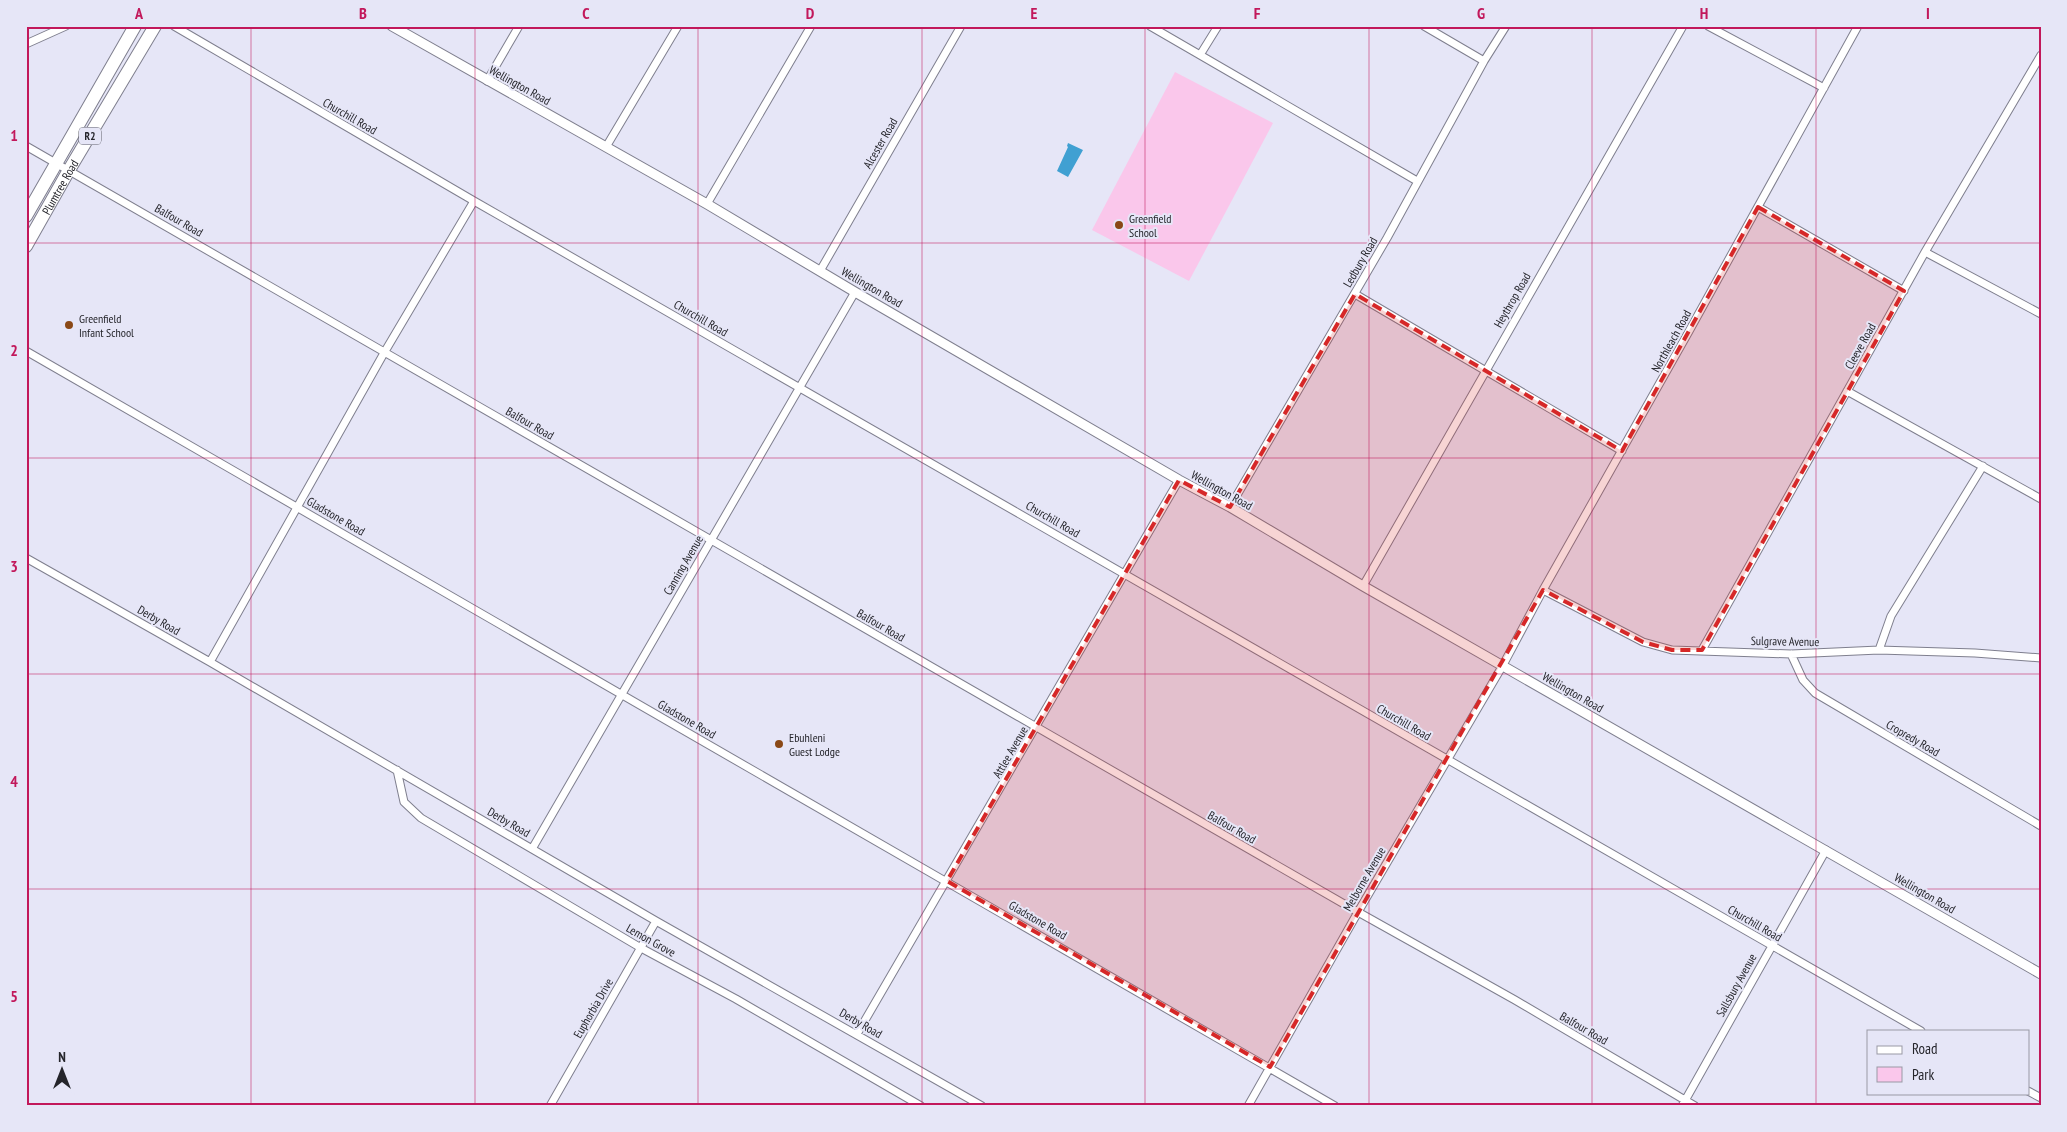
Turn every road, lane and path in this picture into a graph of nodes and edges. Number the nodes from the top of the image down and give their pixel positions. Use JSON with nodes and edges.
{"nodes":[{"id":1,"x":66,"y":26,"type":"edge"},
{"id":2,"x":135,"y":26,"type":"edge"},
{"id":3,"x":155,"y":26,"type":"edge"},
{"id":4,"x":174,"y":26,"type":"edge"},
{"id":5,"x":392,"y":26,"type":"edge"},
{"id":6,"x":519,"y":26,"type":"edge"},
{"id":7,"x":678,"y":26,"type":"edge"},
{"id":8,"x":810,"y":26,"type":"edge"},
{"id":9,"x":961,"y":26,"type":"edge"},
{"id":10,"x":1150,"y":26,"type":"edge"},
{"id":11,"x":1218,"y":26,"type":"edge"},
{"id":12,"x":1424,"y":26,"type":"edge"},
{"id":13,"x":1506,"y":26,"type":"edge"},
{"id":14,"x":1683,"y":26,"type":"edge"},
{"id":15,"x":1708,"y":26,"type":"edge"},
{"id":16,"x":1858,"y":26,"type":"edge"},
{"id":17,"x":26,"y":44,"type":"edge"},
{"id":18,"x":1200,"y":55,"type":"junction"},
{"id":19,"x":2041,"y":55,"type":"edge"},
{"id":20,"x":1484,"y":61,"type":"junction"},
{"id":21,"x":487,"y":81,"type":"junction"},
{"id":22,"x":1824,"y":88,"type":"junction"},
{"id":23,"x":26,"y":146,"type":"edge"},
{"id":24,"x":606,"y":147,"type":"junction"},
{"id":25,"x":56,"y":163,"type":"junction"},
{"id":26,"x":69,"y":170,"type":"junction"},
{"id":27,"x":1417,"y":181,"type":"junction"},
{"id":28,"x":474,"y":201,"type":"junction"},
{"id":29,"x":707,"y":204,"type":"junction"},
{"id":30,"x":1758,"y":207,"type":"junction"},
{"id":31,"x":26,"y":216,"type":"edge"},
{"id":32,"x":26,"y":246,"type":"edge"},
{"id":33,"x":1925,"y":252,"type":"junction"},
{"id":34,"x":820,"y":271,"type":"junction"},
{"id":35,"x":1904,"y":291,"type":"junction"},
{"id":36,"x":855,"y":292,"type":"junction"},
{"id":37,"x":1355,"y":294,"type":"junction"},
{"id":38,"x":2041,"y":314,"type":"edge"},
{"id":39,"x":26,"y":351,"type":"edge"},
{"id":40,"x":384,"y":353,"type":"junction"},
{"id":41,"x":1485,"y":369,"type":"junction"},
{"id":42,"x":799,"y":387,"type":"junction"},
{"id":43,"x":1848,"y":391,"type":"junction"},
{"id":44,"x":1622,"y":451,"type":"junction"},
{"id":45,"x":1983,"y":466,"type":"junction"},
{"id":46,"x":1179,"y":480,"type":"junction"},
{"id":47,"x":2041,"y":499,"type":"edge"},
{"id":48,"x":298,"y":507,"type":"junction"},
{"id":49,"x":1230,"y":507,"type":"junction"},
{"id":50,"x":710,"y":540,"type":"junction"},
{"id":51,"x":26,"y":558,"type":"edge"},
{"id":52,"x":1125,"y":574,"type":"junction"},
{"id":53,"x":1363,"y":586,"type":"junction"},
{"id":54,"x":1543,"y":590,"type":"junction"},
{"id":55,"x":1702,"y":650,"type":"junction"},
{"id":56,"x":1879,"y":650,"type":"junction"},
{"id":57,"x":1791,"y":654,"type":"junction"},
{"id":58,"x":2041,"y":658,"type":"edge"},
{"id":59,"x":210,"y":662,"type":"junction"},
{"id":60,"x":1503,"y":666,"type":"junction"},
{"id":61,"x":622,"y":694,"type":"junction"},
{"id":62,"x":1037,"y":728,"type":"junction"},
{"id":63,"x":1447,"y":760,"type":"junction"},
{"id":64,"x":397,"y":770,"type":"junction"},
{"id":65,"x":2041,"y":826,"type":"edge"},
{"id":66,"x":532,"y":849,"type":"junction"},
{"id":67,"x":1826,"y":850,"type":"junction"},
{"id":68,"x":947,"y":881,"type":"junction"},
{"id":69,"x":1358,"y":912,"type":"junction"},
{"id":70,"x":656,"y":921,"type":"junction"},
{"id":71,"x":1771,"y":946,"type":"junction"},
{"id":72,"x":641,"y":948,"type":"junction"},
{"id":73,"x":2041,"y":974,"type":"edge"},
{"id":74,"x":1919,"y":1030,"type":"edge"},
{"id":75,"x":857,"y":1034,"type":"junction"},
{"id":76,"x":1270,"y":1068,"type":"junction"},
{"id":77,"x":2030,"y":1091,"type":"edge"},
{"id":78,"x":2041,"y":1098,"type":"edge"},
{"id":79,"x":1684,"y":1103,"type":"edge"},
{"id":80,"x":550,"y":1106,"type":"edge"},
{"id":81,"x":920,"y":1106,"type":"edge"},
{"id":82,"x":982,"y":1106,"type":"edge"},
{"id":83,"x":1248,"y":1106,"type":"edge"},
{"id":84,"x":1336,"y":1106,"type":"edge"},
{"id":85,"x":1695,"y":1106,"type":"edge"}],
"edges":[{"from":1,"to":17,"type":"street"},
{"from":2,"to":25,"type":"highway","name":"Plumtree Road","number":"R2"},
{"from":3,"to":26,"type":"highway","name":"Plumtree Road","number":"R2"},
{"from":4,"to":28,"type":"street","name":"Churchill Road"},
{"from":5,"to":21,"type":"main road","name":"Wellington Road"},
{"from":6,"to":21,"type":"street"},
{"from":7,"to":24,"type":"street"},
{"from":8,"to":29,"type":"street"},
{"from":9,"to":34,"type":"street","name":"Alcester Road"},
{"from":10,"to":18,"type":"street"},
{"from":11,"to":18,"type":"street"},
{"from":12,"to":20,"type":"street"},
{"from":13,"to":20,"type":"street","name":"Ledbury Road"},
{"from":14,"to":41,"type":"street","name":"Heythrop Road"},
{"from":15,"to":22,"type":"street"},
{"from":16,"to":22,"type":"street","name":"Northleach Road"},
{"from":18,"to":27,"type":"street"},
{"from":19,"to":33,"type":"street","name":"Cleeve Road"},
{"from":20,"to":27,"type":"street","name":"Ledbury Road"},
{"from":21,"to":24,"type":"main road","name":"Wellington Road"},
{"from":22,"to":30,"type":"street","name":"Northleach Road"},
{"from":23,"to":25,"type":"street","name":"Balfour Road"},
{"from":24,"to":29,"type":"main road","name":"Wellington Road"},
{"from":25,"to":26,"type":"street","name":"Balfour Road"},
{"from":25,"to":31,"type":"highway","name":"Plumtree Road","number":"R2"},
{"from":26,"to":32,"type":"highway","name":"Plumtree Road","number":"R2"},
{"from":26,"to":40,"type":"street","name":"Balfour Road"},
{"from":27,"to":37,"type":"street","name":"Ledbury Road"},
{"from":28,"to":40,"type":"street"},
{"from":28,"to":42,"type":"street","name":"Churchill Road"},
{"from":29,"to":34,"type":"main road","name":"Wellington Road"},
{"from":30,"to":35,"type":"street"},
{"from":30,"to":44,"type":"street","name":"Northleach Road"},
{"from":33,"to":35,"type":"street","name":"Cleeve Road"},
{"from":33,"to":38,"type":"street"},
{"from":34,"to":36,"type":"main road","name":"Wellington Road"},
{"from":35,"to":43,"type":"street","name":"Cleeve Road"},
{"from":36,"to":42,"type":"street","name":"Canning Avenue"},
{"from":36,"to":46,"type":"main road","name":"Wellington Road"},
{"from":37,"to":41,"type":"street"},
{"from":37,"to":49,"type":"street","name":"Ledbury Road"},
{"from":39,"to":48,"type":"street","name":"Gladstone Road"},
{"from":40,"to":48,"type":"street"},
{"from":40,"to":50,"type":"street","name":"Balfour Road"},
{"from":41,"to":44,"type":"street"},
{"from":41,"to":53,"type":"street","name":"Heythrop Road"},
{"from":42,"to":50,"type":"street","name":"Canning Avenue"},
{"from":42,"to":52,"type":"street","name":"Churchill Road"},
{"from":43,"to":45,"type":"street"},
{"from":43,"to":55,"type":"street","name":"Cleeve Road"},
{"from":44,"to":54,"type":"street","name":"Northleach Road"},
{"from":45,"to":47,"type":"street"},
{"from":45,"to":56,"type":"street"},
{"from":46,"to":49,"type":"main road","name":"Wellington Road"},
{"from":46,"to":52,"type":"street","name":"Attlee Avenue"},
{"from":48,"to":59,"type":"street"},
{"from":48,"to":61,"type":"street","name":"Gladstone Road"},
{"from":49,"to":53,"type":"main road","name":"Wellington Road"},
{"from":50,"to":61,"type":"street","name":"Canning Avenue"},
{"from":50,"to":62,"type":"street","name":"Balfour Road"},
{"from":51,"to":59,"type":"street","name":"Derby Road"},
{"from":52,"to":62,"type":"street","name":"Attlee Avenue"},
{"from":52,"to":63,"type":"street","name":"Churchill Road"},
{"from":53,"to":60,"type":"main road","name":"Wellington Road"},
{"from":54,"to":55,"type":"street","name":"Sulgrave Avenue"},
{"from":54,"to":60,"type":"street","name":"Northleach Road"},
{"from":55,"to":57,"type":"street","name":"Sulgrave Avenue"},
{"from":56,"to":57,"type":"street","name":"Sulgrave Avenue"},
{"from":56,"to":58,"type":"street","name":"Sulgrave Avenue"},
{"from":57,"to":65,"type":"street","name":"Cropredy Road"},
{"from":59,"to":64,"type":"street","name":"Derby Road"},
{"from":60,"to":63,"type":"street","name":"Melborne Avenue"},
{"from":60,"to":67,"type":"main road","name":"Wellington Road"},
{"from":61,"to":66,"type":"street","name":"Canning Avenue"},
{"from":61,"to":68,"type":"street","name":"Gladstone Road"},
{"from":62,"to":68,"type":"street","name":"Attlee Avenue"},
{"from":62,"to":69,"type":"street","name":"Balfour Road"},
{"from":63,"to":69,"type":"street","name":"Melborne Avenue"},
{"from":63,"to":71,"type":"street","name":"Churchill Road"},
{"from":64,"to":66,"type":"street","name":"Derby Road"},
{"from":64,"to":72,"type":"street","name":"Lemon Grove"},
{"from":66,"to":70,"type":"street","name":"Derby Road"},
{"from":67,"to":71,"type":"street","name":"Sallsbury Avenue"},
{"from":67,"to":73,"type":"main road","name":"Wellington Road"},
{"from":68,"to":75,"type":"street","name":"Attlee Avenue"},
{"from":68,"to":76,"type":"street","name":"Gladstone Road"},
{"from":69,"to":76,"type":"street","name":"Melborne Avenue"},
{"from":69,"to":79,"type":"street","name":"Balfour Road"},
{"from":70,"to":72,"type":"street","name":"Euphorbia Drive"},
{"from":70,"to":75,"type":"street","name":"Derby Road"},
{"from":71,"to":74,"type":"street","name":"Churchill Road"},
{"from":71,"to":79,"type":"street","name":"Sallsbury Avenue"},
{"from":72,"to":80,"type":"street","name":"Euphorbia Drive"},
{"from":72,"to":81,"type":"street","name":"Lemon Grove"},
{"from":75,"to":82,"type":"street","name":"Derby Road"},
{"from":76,"to":83,"type":"street","name":"Melborne Avenue"},
{"from":76,"to":84,"type":"street","name":"Gladstone Road"},
{"from":77,"to":78,"type":"street"},
{"from":79,"to":85,"type":"street","name":"Balfour Road"}]}
